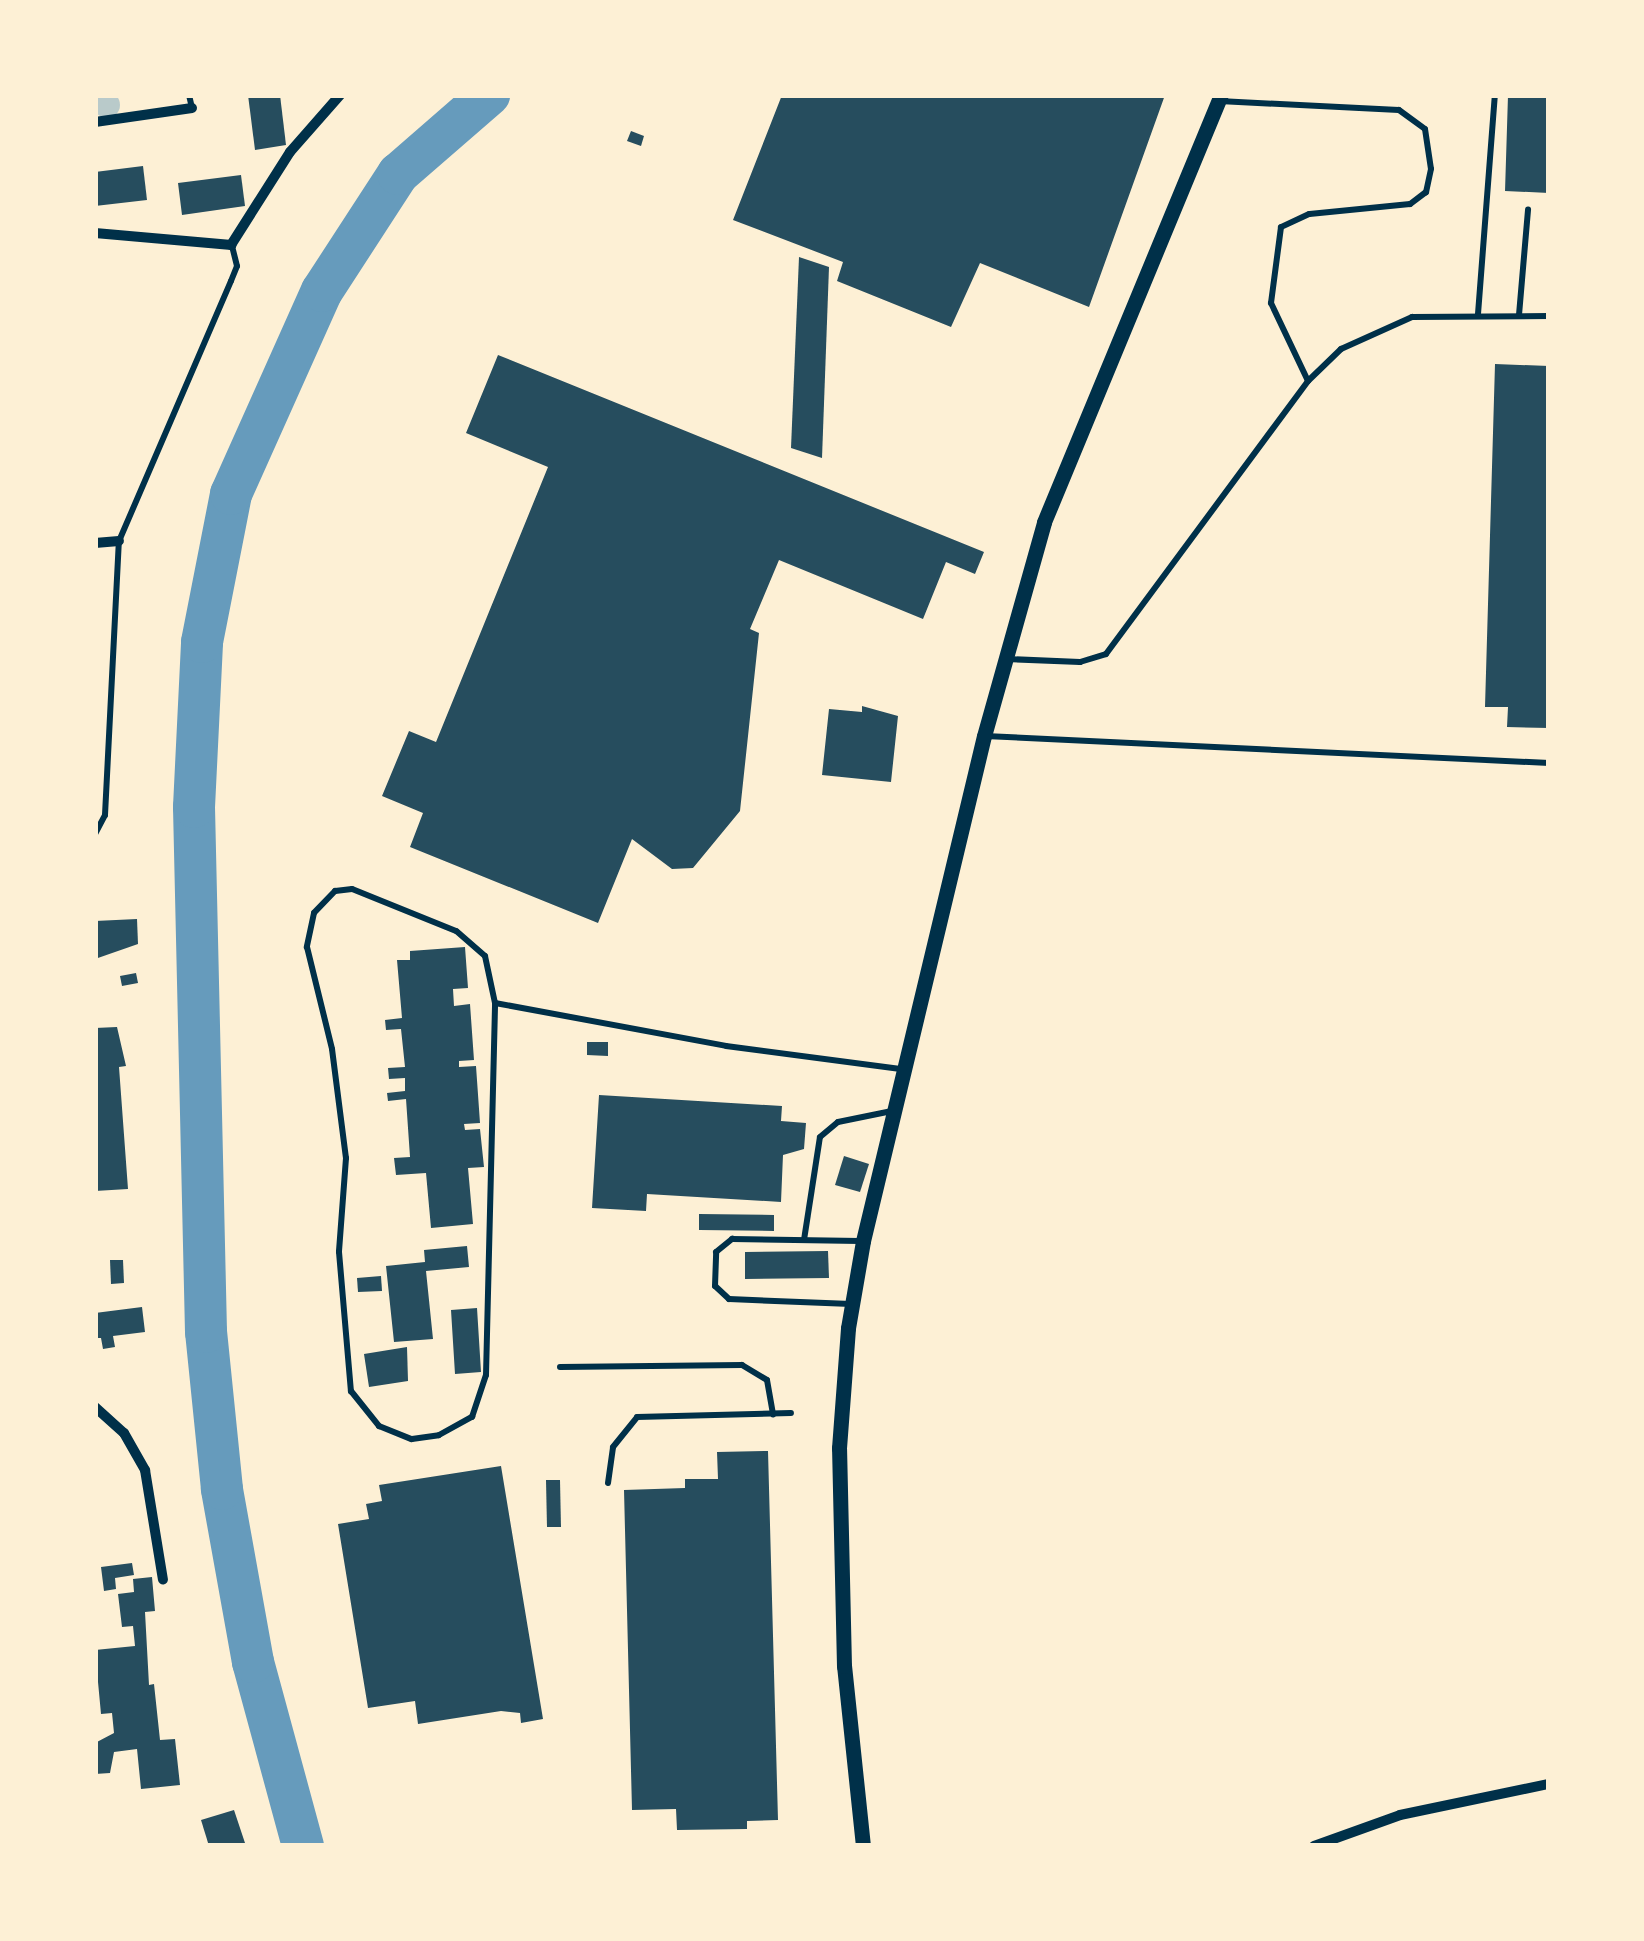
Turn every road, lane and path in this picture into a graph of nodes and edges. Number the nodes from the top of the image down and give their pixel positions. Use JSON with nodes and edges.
{"nodes":[{"id":1,"x":190,"y":95,"type":"edge"},
{"id":2,"x":340,"y":95,"type":"edge"},
{"id":3,"x":1495,"y":95,"type":"edge"},
{"id":4,"x":1220,"y":98,"type":"edge"},
{"id":5,"x":192,"y":108,"type":"joint"},
{"id":6,"x":95,"y":122,"type":"edge"},
{"id":7,"x":1528,"y":208,"type":"dead end"},
{"id":8,"x":95,"y":234,"type":"edge"},
{"id":9,"x":231,"y":244,"type":"junction"},
{"id":10,"x":1478,"y":314,"type":"junction"},
{"id":11,"x":1519,"y":315,"type":"junction"},
{"id":12,"x":1549,"y":316,"type":"edge"},
{"id":13,"x":1308,"y":381,"type":"junction"},
{"id":14,"x":119,"y":541,"type":"junction"},
{"id":15,"x":95,"y":543,"type":"edge"},
{"id":16,"x":1006,"y":659,"type":"junction"},
{"id":17,"x":984,"y":736,"type":"junction"},
{"id":18,"x":1549,"y":763,"type":"edge"},
{"id":19,"x":97,"y":832,"type":"edge"},
{"id":20,"x":495,"y":1003,"type":"junction"},
{"id":21,"x":907,"y":1070,"type":"junction"},
{"id":22,"x":896,"y":1110,"type":"junction"},
{"id":23,"x":804,"y":1240,"type":"junction"},
{"id":24,"x":862,"y":1242,"type":"junction"},
{"id":25,"x":852,"y":1304,"type":"junction"},
{"id":26,"x":560,"y":1367,"type":"dead end"},
{"id":27,"x":95,"y":1407,"type":"edge"},
{"id":28,"x":774,"y":1414,"type":"junction"},
{"id":29,"x":791,"y":1414,"type":"dead end"},
{"id":30,"x":608,"y":1483,"type":"dead end"},
{"id":31,"x":164,"y":1580,"type":"dead end"},
{"id":32,"x":1549,"y":1784,"type":"edge"},
{"id":33,"x":863,"y":1846,"type":"edge"},
{"id":34,"x":1314,"y":1846,"type":"edge"}],
"edges":[{"from":1,"to":5,"type":"lane"},
{"from":2,"to":9,"type":"street"},
{"from":3,"to":10,"type":"lane"},
{"from":4,"to":13,"type":"lane"},
{"from":4,"to":16,"type":"street"},
{"from":5,"to":6,"type":"street"},
{"from":7,"to":11,"type":"lane"},
{"from":8,"to":9,"type":"street"},
{"from":9,"to":14,"type":"lane"},
{"from":10,"to":11,"type":"lane"},
{"from":10,"to":13,"type":"lane"},
{"from":11,"to":12,"type":"lane"},
{"from":13,"to":16,"type":"lane"},
{"from":14,"to":15,"type":"street"},
{"from":14,"to":19,"type":"lane"},
{"from":16,"to":17,"type":"street"},
{"from":17,"to":18,"type":"lane"},
{"from":17,"to":21,"type":"street"},
{"from":20,"to":20,"type":"lane"},
{"from":20,"to":21,"type":"lane"},
{"from":21,"to":22,"type":"street"},
{"from":22,"to":23,"type":"lane"},
{"from":22,"to":24,"type":"street"},
{"from":23,"to":24,"type":"lane"},
{"from":23,"to":25,"type":"lane"},
{"from":24,"to":25,"type":"street"},
{"from":25,"to":33,"type":"street"},
{"from":26,"to":28,"type":"lane"},
{"from":27,"to":31,"type":"street"},
{"from":28,"to":29,"type":"lane"},
{"from":28,"to":30,"type":"lane"},
{"from":32,"to":34,"type":"street"}]}
